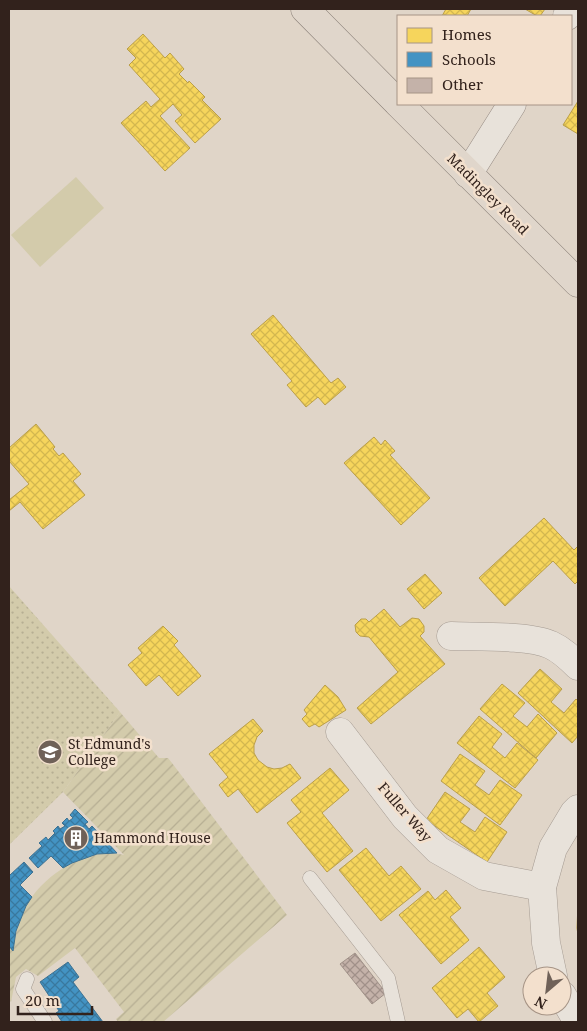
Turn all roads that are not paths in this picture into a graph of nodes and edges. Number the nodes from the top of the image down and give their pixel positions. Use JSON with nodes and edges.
{"nodes":[{"id":1,"x":305,"y":9,"type":"edge"},
{"id":2,"x":397,"y":103,"type":"edge"},
{"id":3,"x":399,"y":105,"type":"edge"},
{"id":4,"x":511,"y":105,"type":"edge"},
{"id":5,"x":468,"y":174,"type":"junction"},
{"id":6,"x":578,"y":283,"type":"edge"},
{"id":7,"x":451,"y":636,"type":"dead end"},
{"id":8,"x":573,"y":661,"type":"edge"},
{"id":9,"x":340,"y":732,"type":"dead end"},
{"id":10,"x":578,"y":809,"type":"edge"},
{"id":11,"x":310,"y":878,"type":"dead end"},
{"id":12,"x":542,"y":887,"type":"junction"},
{"id":13,"x":551,"y":966,"type":"edge"},
{"id":14,"x":27,"y":979,"type":"dead end"},
{"id":15,"x":45,"y":1022,"type":"edge"},
{"id":16,"x":398,"y":1022,"type":"edge"}],
"edges":[{"from":1,"to":2,"type":"main road","name":"Madingley Road"},
{"from":3,"to":5,"type":"main road","name":"Madingley Road"},
{"from":4,"to":5,"type":"street"},
{"from":5,"to":6,"type":"main road","name":"Madingley Road"},
{"from":7,"to":8,"type":"street"},
{"from":9,"to":12,"type":"street","name":"Fuller Way"},
{"from":10,"to":12,"type":"street"},
{"from":11,"to":16,"type":"lane"},
{"from":12,"to":13,"type":"street"},
{"from":14,"to":15,"type":"lane"}]}
